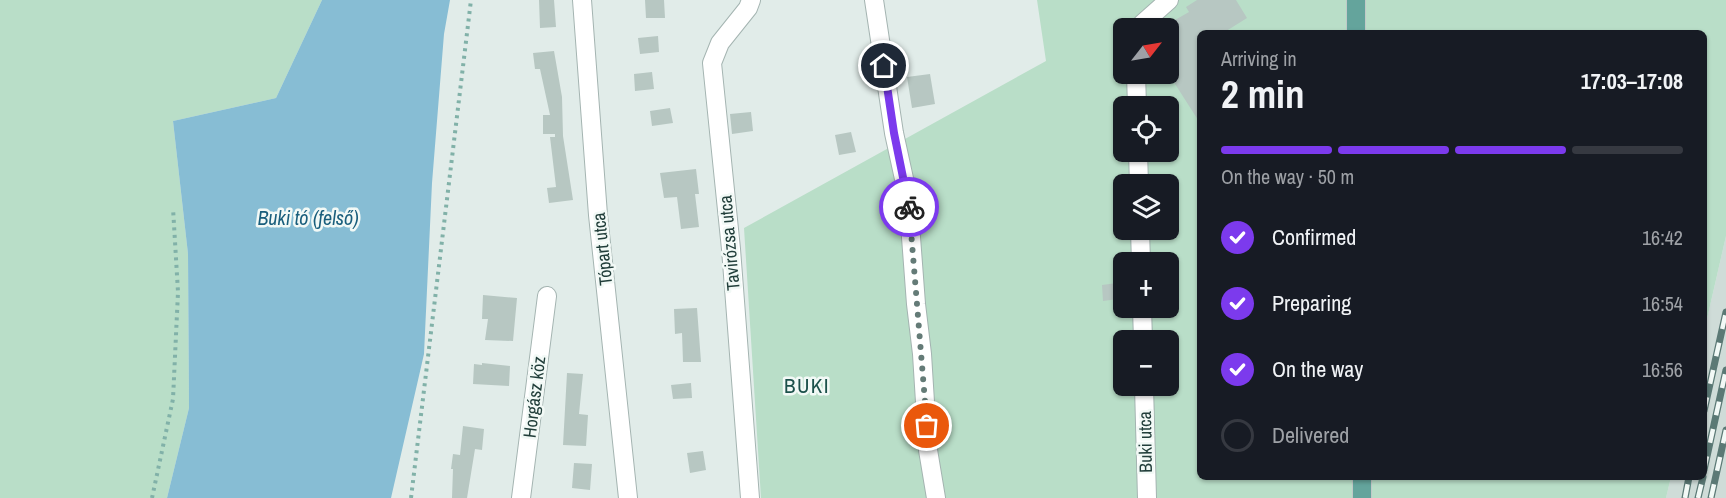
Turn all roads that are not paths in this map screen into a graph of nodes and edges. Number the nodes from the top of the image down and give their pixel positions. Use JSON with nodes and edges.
{"nodes":[{"id":1,"x":582,"y":0,"type":"edge"},
{"id":2,"x":751,"y":0,"type":"edge"},
{"id":3,"x":874,"y":0,"type":"edge"},
{"id":4,"x":1169,"y":0,"type":"edge"},
{"id":5,"x":1356,"y":0,"type":"edge"},
{"id":6,"x":1149,"y":18,"type":"edge"},
{"id":7,"x":1356,"y":30,"type":"edge"},
{"id":8,"x":547,"y":296,"type":"dead end"},
{"id":9,"x":1144,"y":396,"type":"edge"},
{"id":10,"x":1362,"y":480,"type":"edge"},
{"id":11,"x":521,"y":498,"type":"edge"},
{"id":12,"x":628,"y":498,"type":"edge"},
{"id":13,"x":750,"y":498,"type":"edge"},
{"id":14,"x":936,"y":498,"type":"edge"},
{"id":15,"x":1147,"y":498,"type":"edge"},
{"id":16,"x":1362,"y":498,"type":"edge"}],
"edges":[{"from":1,"to":12,"type":"street","name":"Tópart utca"},
{"from":2,"to":13,"type":"street","name":"Tavirózsa utca"},
{"from":3,"to":14,"type":"street"},
{"from":4,"to":6,"type":"street"},
{"from":5,"to":7,"type":"main road"},
{"from":8,"to":11,"type":"street","name":"Horgász köz"},
{"from":9,"to":15,"type":"street","name":"Buki utca"},
{"from":10,"to":16,"type":"main road"}]}
